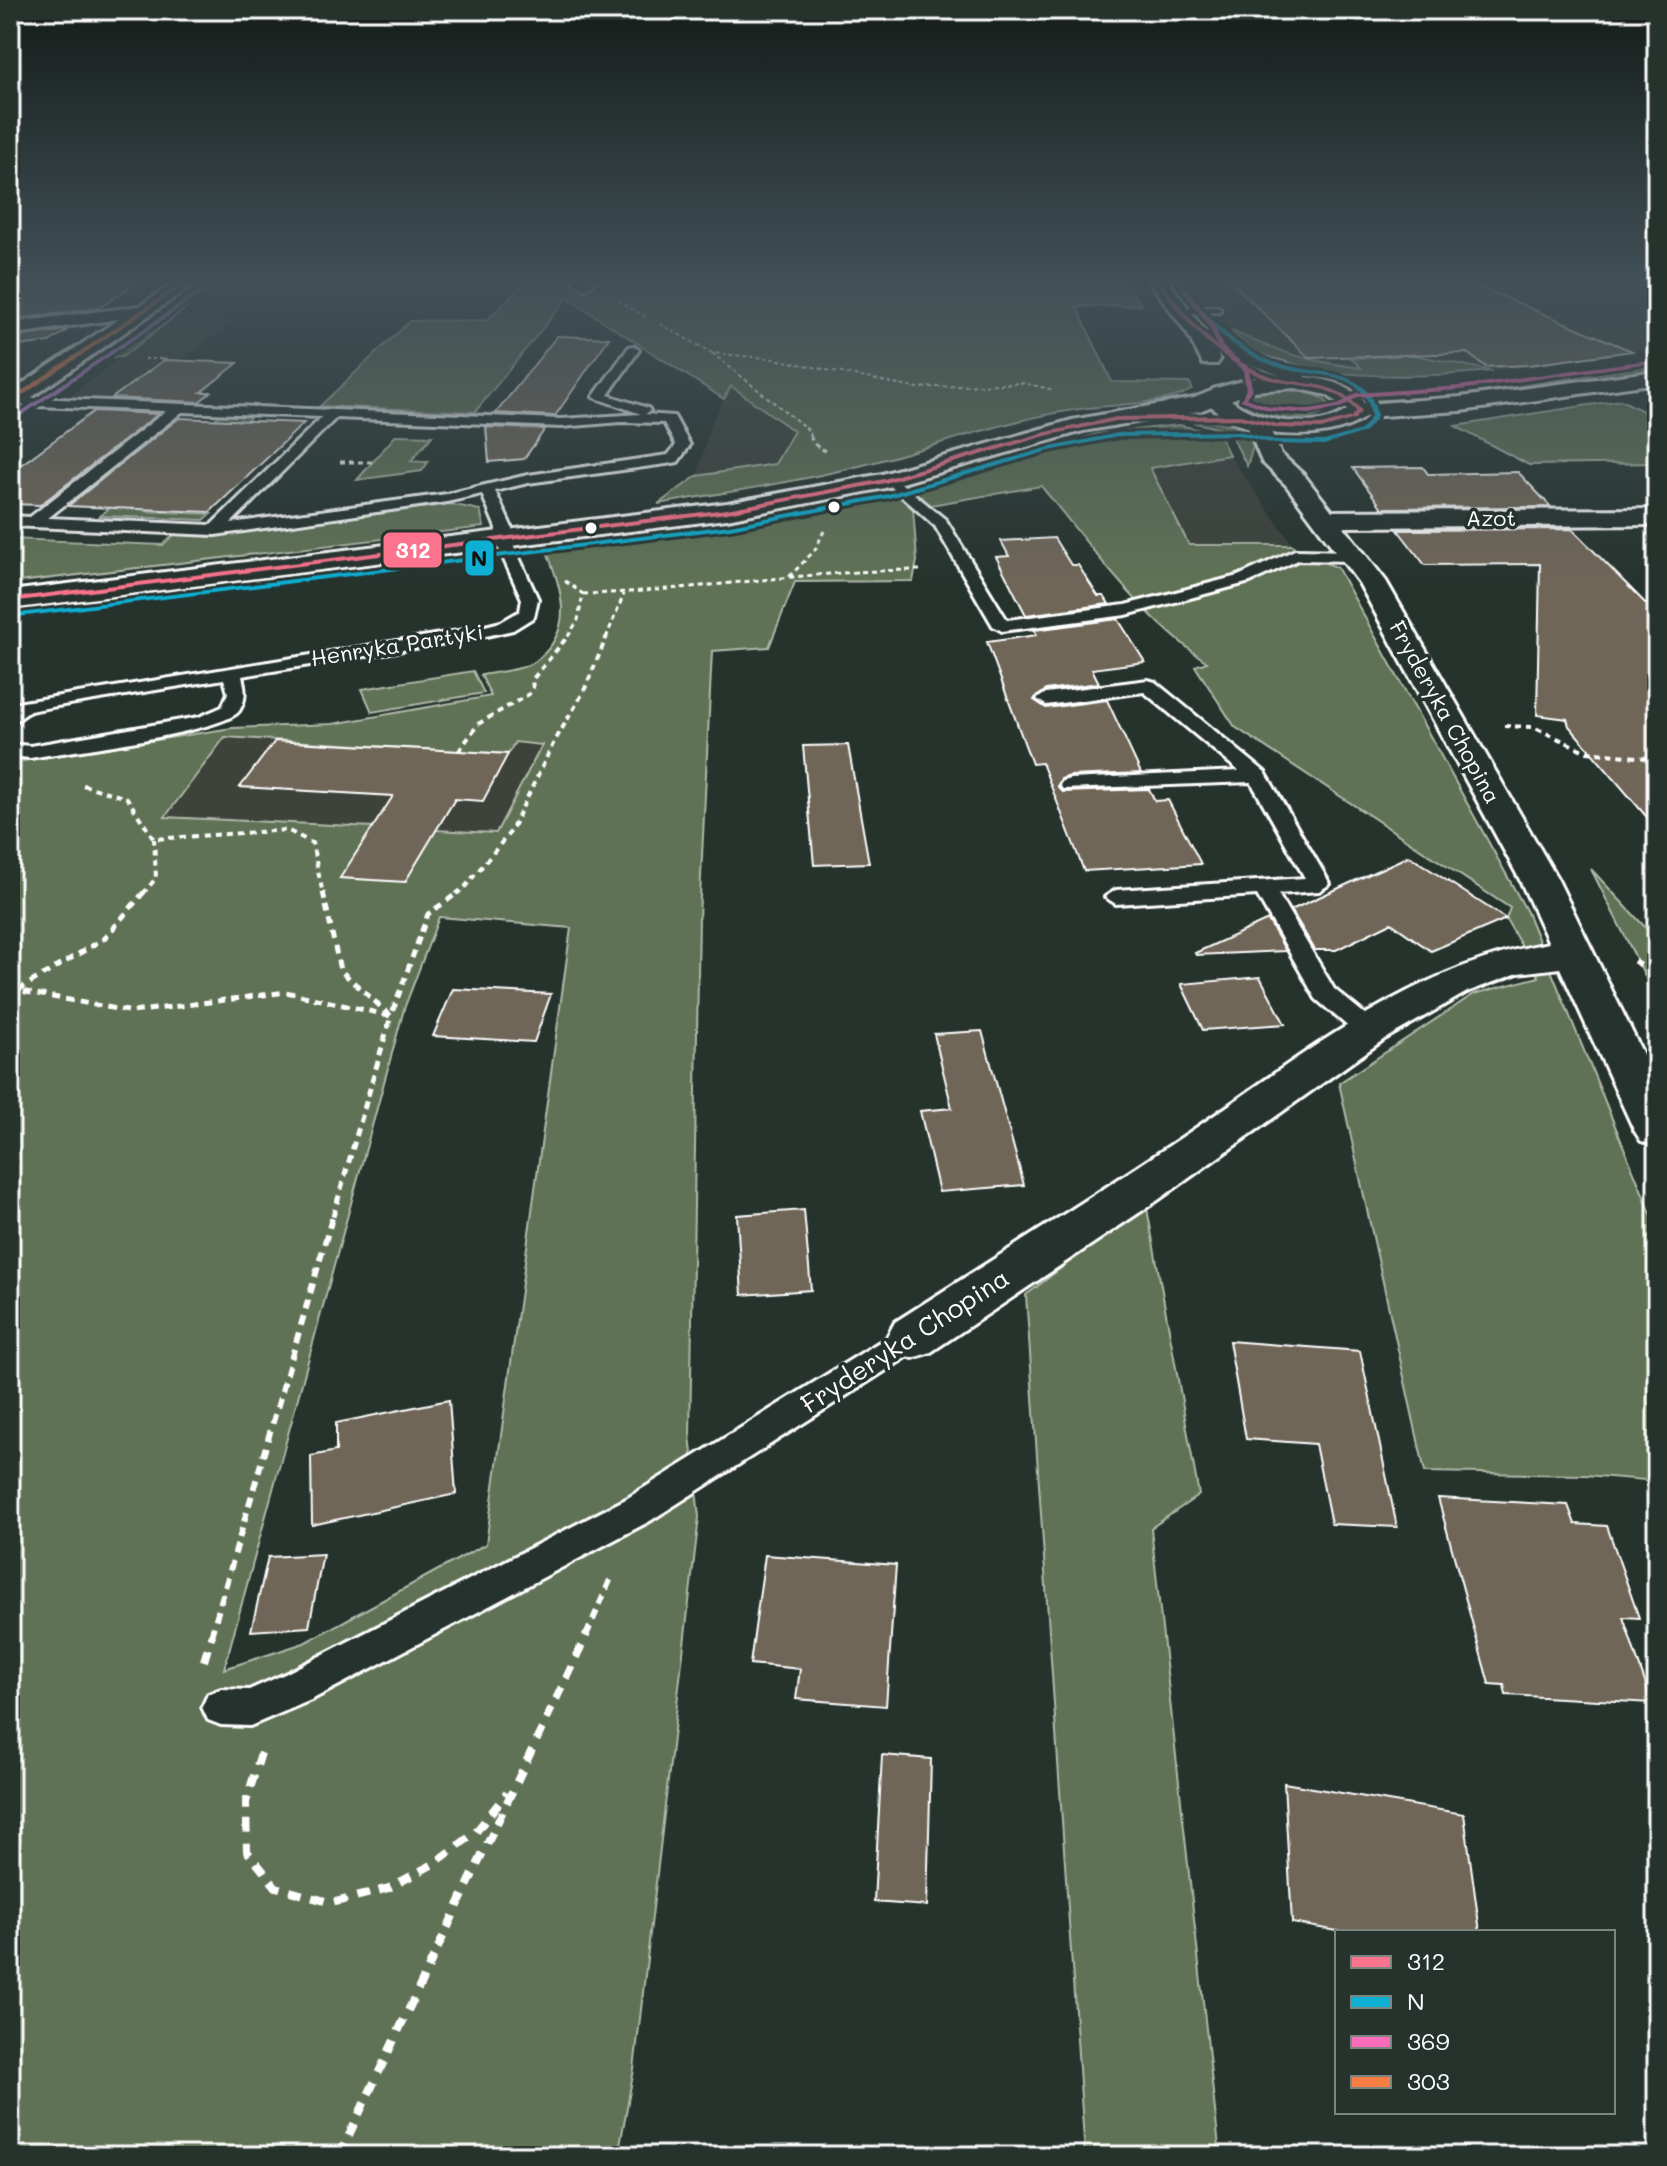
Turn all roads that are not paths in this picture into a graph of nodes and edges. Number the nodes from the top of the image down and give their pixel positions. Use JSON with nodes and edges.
{"nodes":[{"id":1,"x":41,"y":380,"type":"edge"},
{"id":2,"x":612,"y":380,"type":"edge"},
{"id":3,"x":1231,"y":380,"type":"edge"},
{"id":4,"x":1327,"y":380,"type":"edge"},
{"id":5,"x":1516,"y":380,"type":"edge"},
{"id":6,"x":1635,"y":380,"type":"edge"},
{"id":7,"x":1275,"y":381,"type":"joint"},
{"id":8,"x":1483,"y":385,"type":"junction"},
{"id":9,"x":1227,"y":391,"type":"junction"},
{"id":10,"x":10,"y":401,"type":"edge"},
{"id":11,"x":1351,"y":403,"type":"junction"},
{"id":12,"x":180,"y":407,"type":"junction"},
{"id":13,"x":334,"y":413,"type":"junction"},
{"id":14,"x":669,"y":419,"type":"junction"},
{"id":15,"x":1116,"y":419,"type":"junction"},
{"id":16,"x":1248,"y":420,"type":"junction"},
{"id":17,"x":1297,"y":428,"type":"junction"},
{"id":18,"x":891,"y":479,"type":"junction"},
{"id":19,"x":1295,"y":480,"type":"junction"},
{"id":20,"x":487,"y":489,"type":"junction"},
{"id":21,"x":1657,"y":517,"type":"edge"},
{"id":22,"x":1325,"y":519,"type":"junction"},
{"id":23,"x":10,"y":521,"type":"edge"},
{"id":24,"x":34,"y":522,"type":"junction"},
{"id":25,"x":215,"y":530,"type":"junction"},
{"id":26,"x":503,"y":540,"type":"junction"},
{"id":27,"x":1353,"y":556,"type":"junction"},
{"id":28,"x":10,"y":600,"type":"edge"},
{"id":29,"x":232,"y":672,"type":"junction"},
{"id":30,"x":1046,"y":699,"type":"dead end"},
{"id":31,"x":10,"y":719,"type":"edge"},
{"id":32,"x":10,"y":750,"type":"edge"},
{"id":33,"x":1258,"y":776,"type":"junction"},
{"id":34,"x":1070,"y":785,"type":"dead end"},
{"id":35,"x":1264,"y":888,"type":"junction"},
{"id":36,"x":1116,"y":897,"type":"dead end"},
{"id":37,"x":1575,"y":957,"type":"junction"},
{"id":38,"x":1368,"y":1030,"type":"junction"},
{"id":39,"x":1657,"y":1130,"type":"edge"},
{"id":40,"x":913,"y":1337,"type":"joint"},
{"id":41,"x":221,"y":1707,"type":"road end"}],
"edges":[{"from":1,"to":10,"type":"street"},
{"from":2,"to":14,"type":"lane"},
{"from":3,"to":9,"type":"street","name":"Fryderyka Chopina"},
{"from":4,"to":8,"type":"street"},
{"from":5,"to":8,"type":"street"},
{"from":6,"to":11,"type":"street"},
{"from":7,"to":9,"type":"street"},
{"from":7,"to":11,"type":"street"},
{"from":8,"to":11,"type":"street"},
{"from":9,"to":15,"type":"street"},
{"from":9,"to":16,"type":"street","name":"Fryderyka Chopina"},
{"from":10,"to":12,"type":"lane"},
{"from":11,"to":17,"type":"street"},
{"from":12,"to":13,"type":"lane"},
{"from":12,"to":24,"type":"lane"},
{"from":13,"to":14,"type":"lane"},
{"from":13,"to":25,"type":"lane"},
{"from":14,"to":20,"type":"lane"},
{"from":15,"to":16,"type":"street"},
{"from":15,"to":18,"type":"street"},
{"from":16,"to":17,"type":"street"},
{"from":16,"to":19,"type":"street","name":"Fryderyka Chopina"},
{"from":17,"to":19,"type":"street"},
{"from":18,"to":26,"type":"street"},
{"from":18,"to":27,"type":"lane"},
{"from":19,"to":22,"type":"street","name":"Fryderyka Chopina"},
{"from":20,"to":25,"type":"lane"},
{"from":20,"to":26,"type":"lane","name":"Henryka Partyki"},
{"from":21,"to":22,"type":"street","name":"Azot"},
{"from":22,"to":27,"type":"street","name":"Fryderyka Chopina"},
{"from":23,"to":24,"type":"lane"},
{"from":24,"to":25,"type":"lane"},
{"from":26,"to":28,"type":"street"},
{"from":26,"to":29,"type":"lane","name":"Henryka Partyki"},
{"from":27,"to":37,"type":"street","name":"Fryderyka Chopina"},
{"from":29,"to":31,"type":"lane","name":"Henryka Partyki"},
{"from":29,"to":32,"type":"lane"},
{"from":30,"to":33,"type":"lane"},
{"from":33,"to":34,"type":"lane"},
{"from":33,"to":35,"type":"lane"},
{"from":35,"to":36,"type":"lane"},
{"from":35,"to":38,"type":"lane"},
{"from":37,"to":38,"type":"street","name":"Fryderyka Chopina"},
{"from":37,"to":39,"type":"street","name":"Fryderyka Chopina"},
{"from":38,"to":40,"type":"street","name":"Fryderyka Chopina"},
{"from":40,"to":41,"type":"lane","name":"Fryderyka Chopina"}]}
